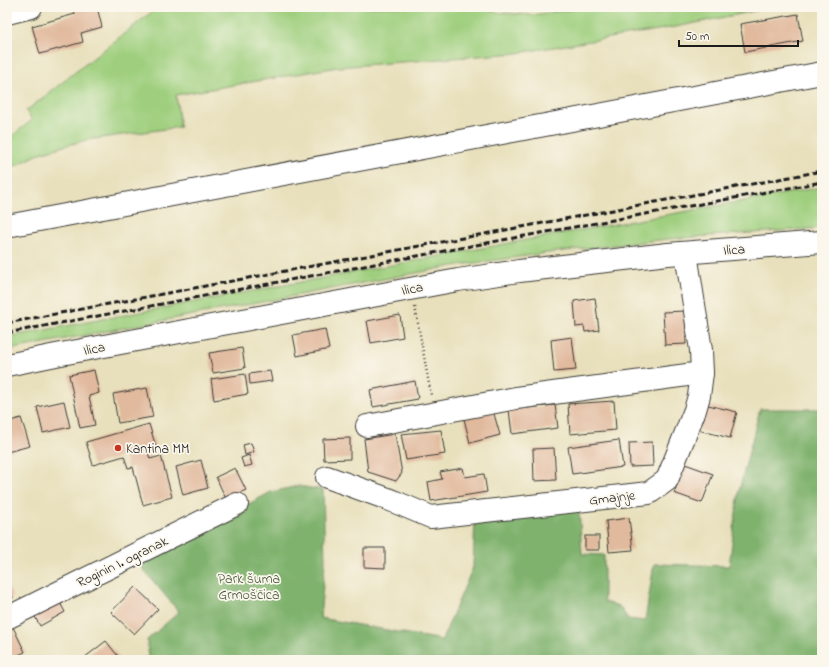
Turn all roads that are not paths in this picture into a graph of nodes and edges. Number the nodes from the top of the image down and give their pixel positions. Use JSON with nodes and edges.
{"nodes":[{"id":1,"x":31,"y":7,"type":"edge"},
{"id":2,"x":7,"y":13,"type":"edge"},
{"id":3,"x":822,"y":73,"type":"edge"},
{"id":4,"x":7,"y":226,"type":"edge"},
{"id":5,"x":822,"y":242,"type":"edge"},
{"id":6,"x":686,"y":252,"type":"junction"},
{"id":7,"x":7,"y":365,"type":"edge"},
{"id":8,"x":702,"y":373,"type":"junction"},
{"id":9,"x":367,"y":426,"type":"dead end"},
{"id":10,"x":327,"y":477,"type":"dead end"},
{"id":11,"x":237,"y":504,"type":"dead end"},
{"id":12,"x":7,"y":618,"type":"edge"}],
"edges":[{"from":1,"to":2,"type":"street"},
{"from":3,"to":4,"type":"street"},
{"from":5,"to":6,"type":"street","name":"Ilica"},
{"from":6,"to":7,"type":"street","name":"Ilica"},
{"from":6,"to":8,"type":"street","name":"Gmajnje"},
{"from":8,"to":9,"type":"street"},
{"from":8,"to":10,"type":"street","name":"Gmajnje"},
{"from":11,"to":12,"type":"street","name":"Roginin I. ogranak"}]}
